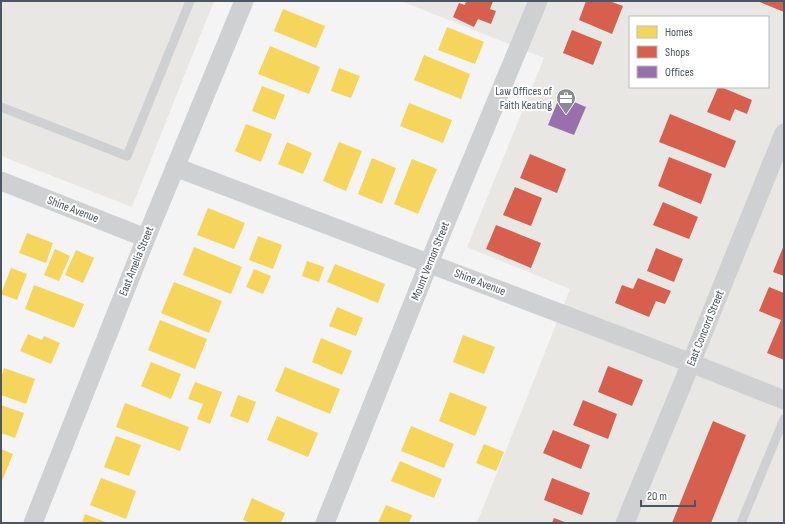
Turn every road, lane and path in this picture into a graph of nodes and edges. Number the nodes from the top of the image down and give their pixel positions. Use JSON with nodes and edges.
{"nodes":[{"id":1,"x":190,"y":1,"type":"edge"},
{"id":2,"x":244,"y":1,"type":"edge"},
{"id":3,"x":538,"y":1,"type":"edge"},
{"id":4,"x":1,"y":107,"type":"edge"},
{"id":5,"x":784,"y":133,"type":"edge"},
{"id":6,"x":175,"y":167,"type":"junction"},
{"id":7,"x":1,"y":181,"type":"edge"},
{"id":8,"x":146,"y":238,"type":"junction"},
{"id":9,"x":429,"y":263,"type":"junction"},
{"id":10,"x":691,"y":363,"type":"junction"},
{"id":11,"x":784,"y":400,"type":"edge"},
{"id":12,"x":784,"y":419,"type":"edge"},
{"id":13,"x":33,"y":523,"type":"edge"},
{"id":14,"x":325,"y":523,"type":"edge"},
{"id":15,"x":625,"y":523,"type":"edge"},
{"id":16,"x":741,"y":523,"type":"edge"}],
"edges":[{"from":1,"to":4,"type":"lane"},
{"from":2,"to":6,"type":"street","name":"East Amelia Street"},
{"from":3,"to":9,"type":"street","name":"Mount Vernon Street"},
{"from":5,"to":10,"type":"street","name":"East Concord Street"},
{"from":6,"to":8,"type":"street","name":"East Amelia Street"},
{"from":6,"to":9,"type":"street","name":"Shine Avenue"},
{"from":7,"to":8,"type":"street","name":"Shine Avenue"},
{"from":8,"to":13,"type":"street","name":"East Amelia Street"},
{"from":9,"to":10,"type":"street","name":"Shine Avenue"},
{"from":9,"to":14,"type":"street","name":"Mount Vernon Street"},
{"from":10,"to":11,"type":"street","name":"Shine Avenue"},
{"from":10,"to":15,"type":"street","name":"East Concord Street"},
{"from":12,"to":16,"type":"lane"}]}
